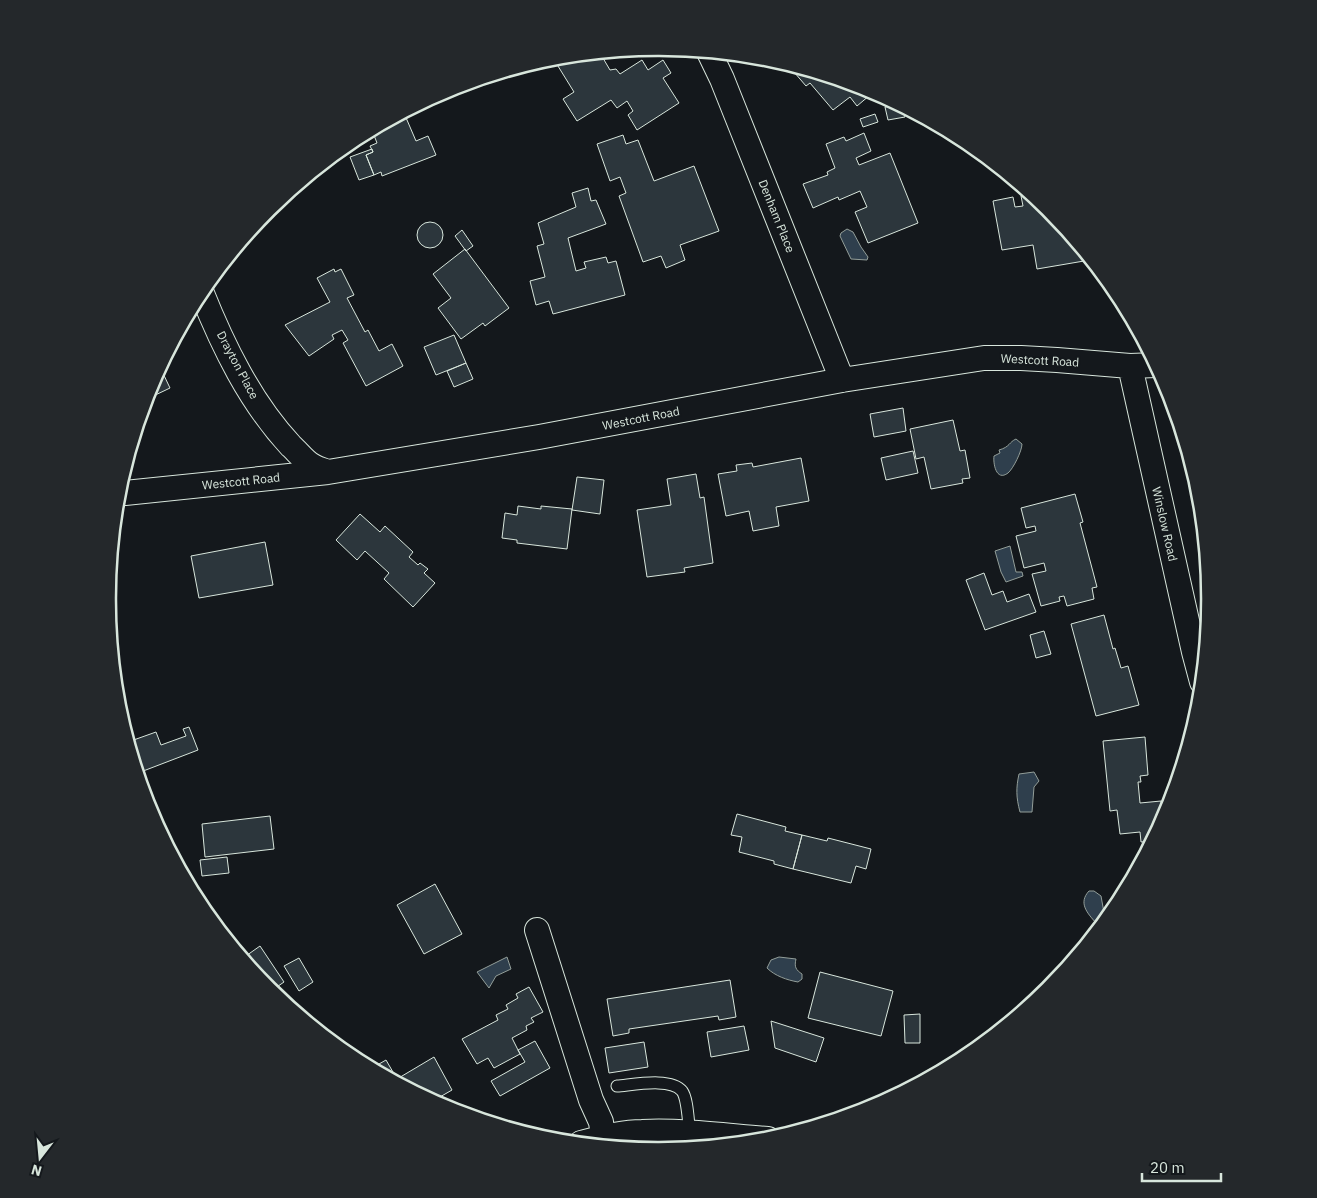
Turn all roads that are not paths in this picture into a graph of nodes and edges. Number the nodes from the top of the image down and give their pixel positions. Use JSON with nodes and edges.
{"nodes":[{"id":1,"x":712,"y":59,"type":"edge"},
{"id":2,"x":205,"y":300,"type":"edge"},
{"id":3,"x":1148,"y":365,"type":"edge"},
{"id":4,"x":1130,"y":366,"type":"junction"},
{"id":5,"x":842,"y":380,"type":"junction"},
{"id":6,"x":328,"y":472,"type":"junction"},
{"id":7,"x":126,"y":493,"type":"dead end"},
{"id":8,"x":1199,"y":642,"type":"edge"},
{"id":9,"x":537,"y":930,"type":"dead end"},
{"id":10,"x":617,"y":1086,"type":"dead end"},
{"id":11,"x":690,"y":1134,"type":"junction"},
{"id":12,"x":731,"y":1137,"type":"edge"},
{"id":13,"x":593,"y":1138,"type":"edge"},
{"id":14,"x":601,"y":1139,"type":"edge"}],
"edges":[{"from":1,"to":5,"type":"street","name":"Denham Place"},
{"from":2,"to":6,"type":"street","name":"Drayton Place"},
{"from":3,"to":4,"type":"street","name":"Westcott Road"},
{"from":4,"to":5,"type":"street","name":"Westcott Road"},
{"from":4,"to":8,"type":"street","name":"Winslow Road"},
{"from":5,"to":6,"type":"street","name":"Westcott Road"},
{"from":6,"to":7,"type":"street","name":"Westcott Road"},
{"from":9,"to":13,"type":"street"},
{"from":10,"to":11,"type":"lane"},
{"from":11,"to":12,"type":"street"},
{"from":11,"to":14,"type":"street"}]}
